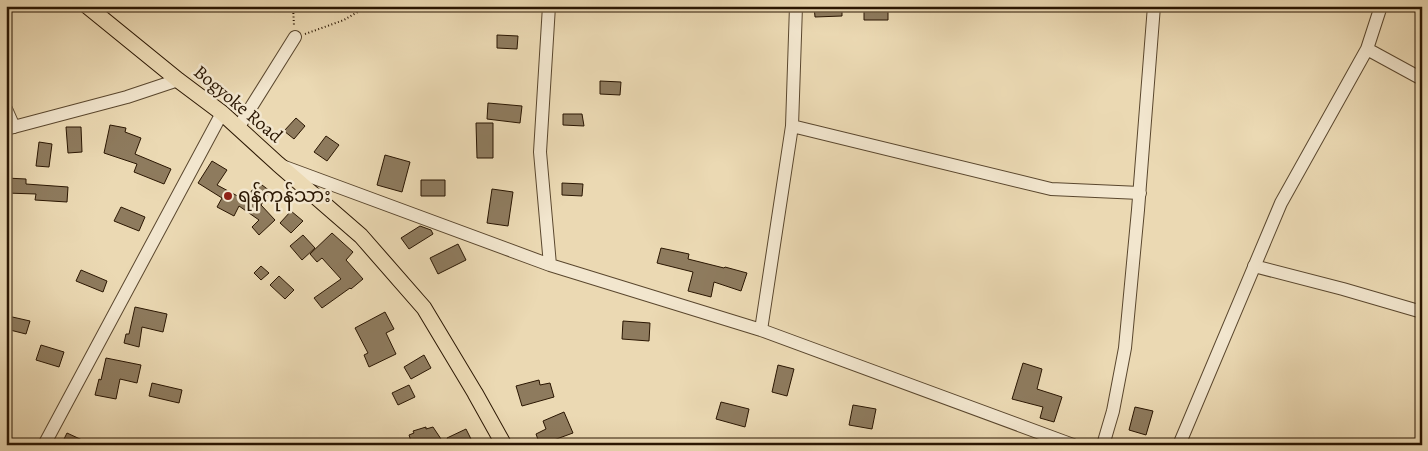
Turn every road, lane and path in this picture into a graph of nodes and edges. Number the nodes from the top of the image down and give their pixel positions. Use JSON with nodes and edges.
{"nodes":[{"id":1,"x":87,"y":6,"type":"edge"},
{"id":2,"x":292,"y":6,"type":"edge"},
{"id":3,"x":368,"y":6,"type":"edge"},
{"id":4,"x":549,"y":6,"type":"edge"},
{"id":5,"x":796,"y":6,"type":"edge"},
{"id":6,"x":1154,"y":6,"type":"edge"},
{"id":7,"x":1381,"y":6,"type":"edge"},
{"id":8,"x":295,"y":38,"type":"junction"},
{"id":9,"x":1367,"y":49,"type":"junction"},
{"id":10,"x":1422,"y":79,"type":"edge"},
{"id":11,"x":178,"y":80,"type":"junction"},
{"id":12,"x":6,"y":109,"type":"edge"},
{"id":13,"x":222,"y":113,"type":"junction"},
{"id":14,"x":792,"y":126,"type":"junction"},
{"id":15,"x":10,"y":128,"type":"edge"},
{"id":16,"x":238,"y":128,"type":"junction"},
{"id":17,"x":278,"y":164,"type":"junction"},
{"id":18,"x":1140,"y":193,"type":"junction"},
{"id":19,"x":550,"y":264,"type":"junction"},
{"id":20,"x":1254,"y":266,"type":"junction"},
{"id":21,"x":1422,"y":312,"type":"edge"},
{"id":22,"x":761,"y":330,"type":"junction"},
{"id":23,"x":1058,"y":442,"type":"edge"},
{"id":24,"x":44,"y":445,"type":"edge"},
{"id":25,"x":504,"y":445,"type":"edge"},
{"id":26,"x":1073,"y":445,"type":"edge"},
{"id":27,"x":1103,"y":445,"type":"edge"},
{"id":28,"x":1179,"y":445,"type":"edge"}],
"edges":[{"from":1,"to":11,"type":"main road","name":"Bogyoke Road"},
{"from":2,"to":8,"type":"path"},
{"from":3,"to":8,"type":"path"},
{"from":4,"to":19,"type":"street"},
{"from":5,"to":14,"type":"street"},
{"from":6,"to":18,"type":"street"},
{"from":7,"to":9,"type":"street"},
{"from":8,"to":16,"type":"street"},
{"from":9,"to":10,"type":"street"},
{"from":9,"to":20,"type":"street"},
{"from":11,"to":13,"type":"main road","name":"Bogyoke Road"},
{"from":11,"to":15,"type":"street"},
{"from":12,"to":15,"type":"street"},
{"from":13,"to":16,"type":"main road","name":"Bogyoke Road"},
{"from":13,"to":24,"type":"street"},
{"from":14,"to":18,"type":"street"},
{"from":14,"to":22,"type":"street"},
{"from":16,"to":17,"type":"main road","name":"Bogyoke Road"},
{"from":17,"to":19,"type":"street"},
{"from":17,"to":25,"type":"main road","name":"Bogyoke Road"},
{"from":18,"to":27,"type":"street"},
{"from":19,"to":22,"type":"street"},
{"from":20,"to":21,"type":"street"},
{"from":20,"to":28,"type":"street"},
{"from":22,"to":23,"type":"street"},
{"from":23,"to":26,"type":"street"}]}
